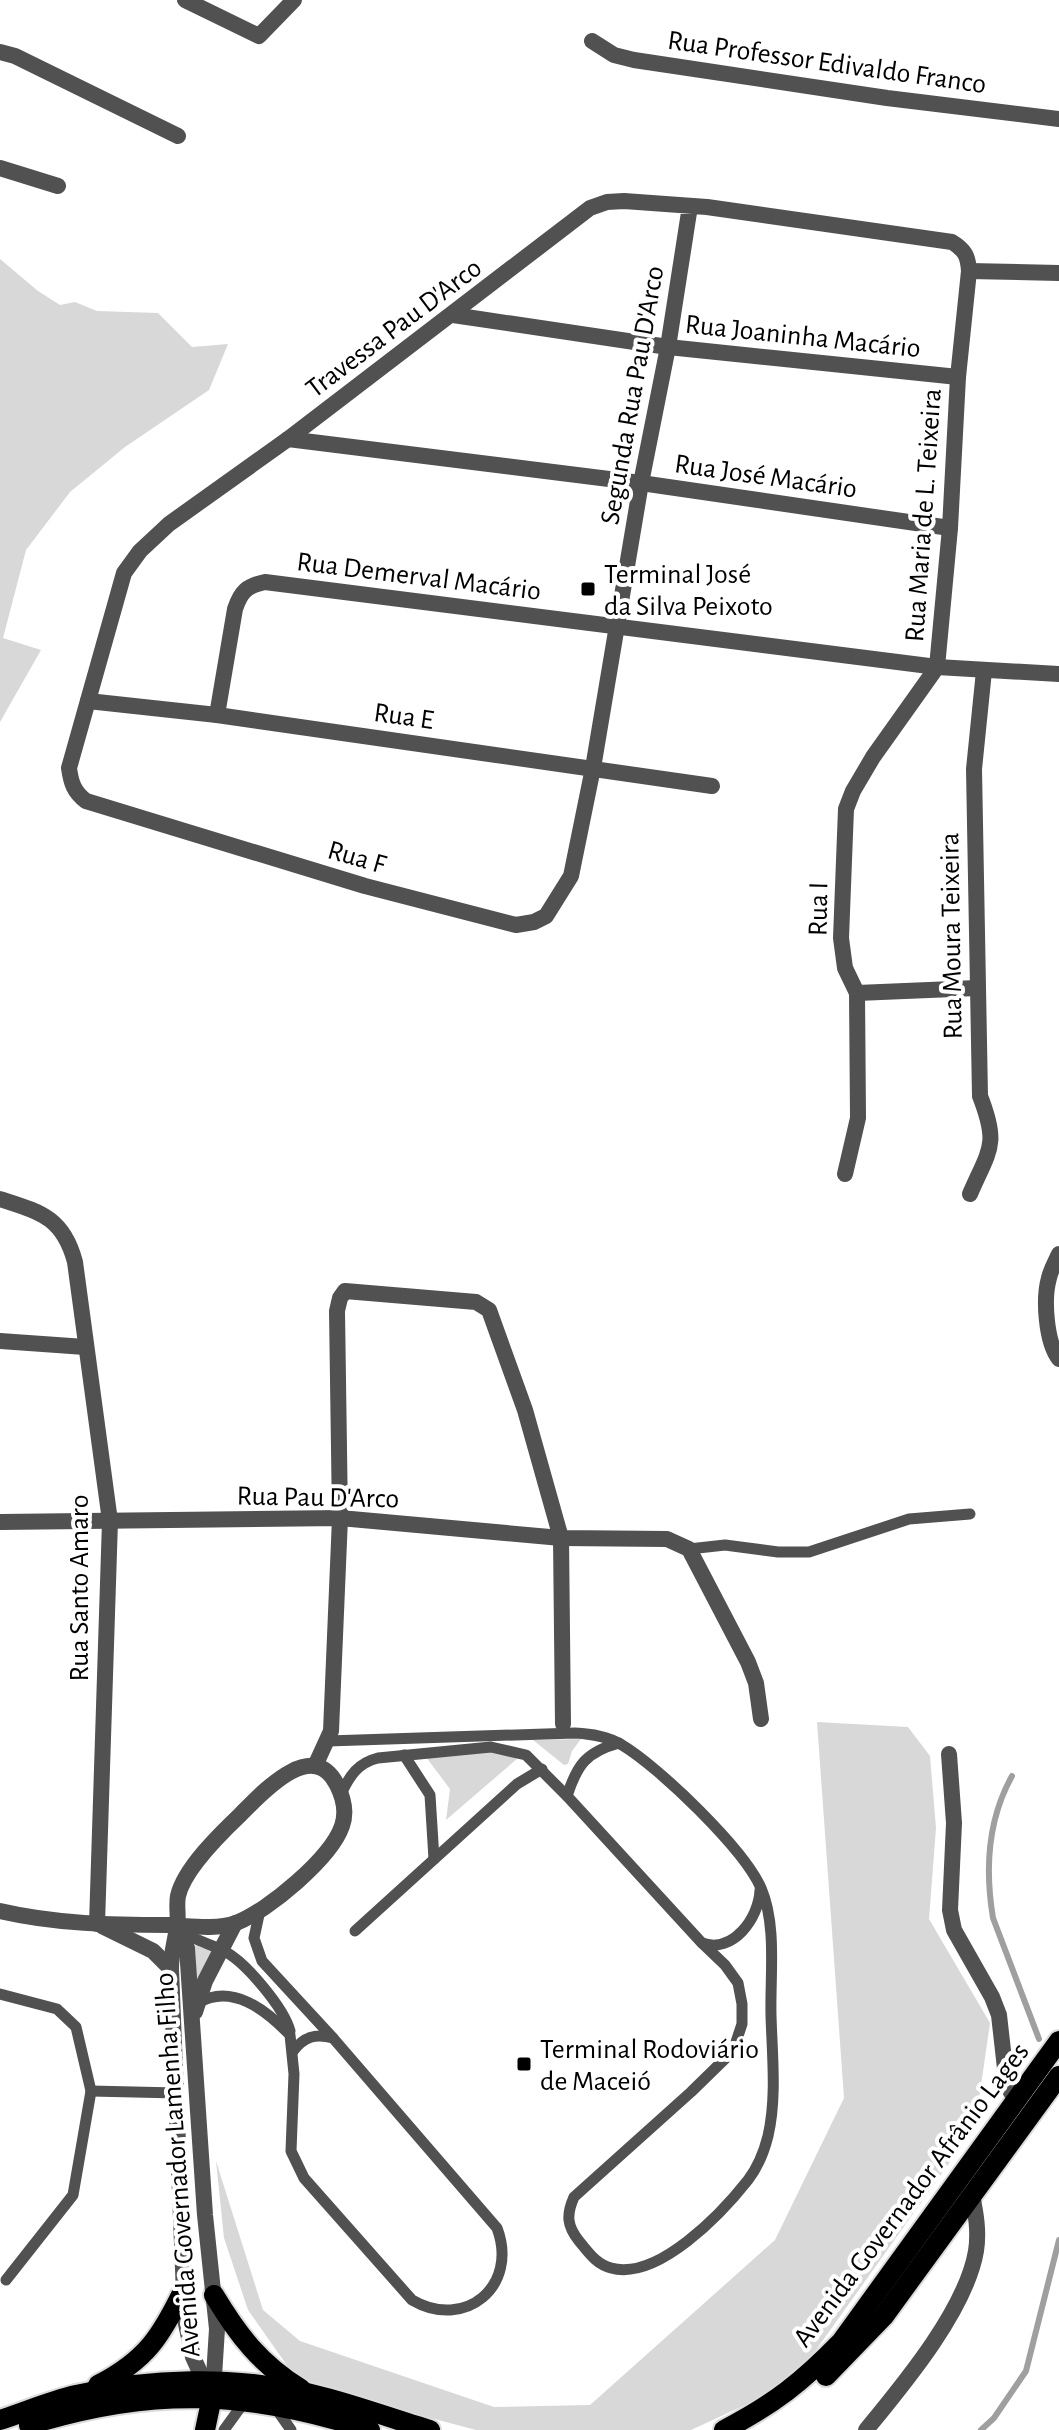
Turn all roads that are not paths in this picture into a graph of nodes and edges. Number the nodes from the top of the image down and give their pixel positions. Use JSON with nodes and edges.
{"nodes":[{"id":1,"x":185,"y":0,"type":"edge"},
{"id":2,"x":294,"y":0,"type":"edge"},
{"id":3,"x":592,"y":41,"type":"dead end"},
{"id":4,"x":0,"y":52,"type":"edge"},
{"id":5,"x":1059,"y":119,"type":"edge"},
{"id":6,"x":178,"y":136,"type":"dead end"},
{"id":7,"x":0,"y":168,"type":"edge"},
{"id":8,"x":58,"y":186,"type":"dead end"},
{"id":9,"x":690,"y":206,"type":"junction"},
{"id":10,"x":969,"y":271,"type":"junction"},
{"id":11,"x":1059,"y":273,"type":"edge"},
{"id":12,"x":453,"y":315,"type":"junction"},
{"id":13,"x":668,"y":347,"type":"junction"},
{"id":14,"x":958,"y":377,"type":"junction"},
{"id":15,"x":288,"y":439,"type":"junction"},
{"id":16,"x":641,"y":483,"type":"junction"},
{"id":17,"x":950,"y":528,"type":"junction"},
{"id":18,"x":618,"y":625,"type":"junction"},
{"id":19,"x":937,"y":667,"type":"junction"},
{"id":20,"x":984,"y":671,"type":"junction"},
{"id":21,"x":1059,"y":674,"type":"edge"},
{"id":22,"x":88,"y":701,"type":"junction"},
{"id":23,"x":217,"y":715,"type":"junction"},
{"id":24,"x":593,"y":768,"type":"junction"},
{"id":25,"x":712,"y":786,"type":"dead end"},
{"id":26,"x":110,"y":808,"type":"joint"},
{"id":27,"x":571,"y":876,"type":"joint"},
{"id":28,"x":977,"y":988,"type":"junction"},
{"id":29,"x":857,"y":993,"type":"junction"},
{"id":30,"x":845,"y":1174,"type":"dead end"},
{"id":31,"x":970,"y":1194,"type":"dead end"},
{"id":32,"x":0,"y":1199,"type":"edge"},
{"id":33,"x":1059,"y":1254,"type":"edge"},
{"id":34,"x":0,"y":1341,"type":"edge"},
{"id":35,"x":85,"y":1347,"type":"junction"},
{"id":36,"x":1059,"y":1359,"type":"edge"},
{"id":37,"x":970,"y":1514,"type":"dead end"},
{"id":38,"x":340,"y":1518,"type":"junction"},
{"id":39,"x":110,"y":1521,"type":"junction"},
{"id":40,"x":0,"y":1522,"type":"edge"},
{"id":41,"x":561,"y":1538,"type":"junction"},
{"id":42,"x":689,"y":1549,"type":"junction"},
{"id":43,"x":761,"y":1719,"type":"dead end"},
{"id":44,"x":563,"y":1724,"type":"dead end"},
{"id":45,"x":328,"y":1741,"type":"junction"},
{"id":46,"x":619,"y":1743,"type":"junction"},
{"id":47,"x":949,"y":1754,"type":"dead end"},
{"id":48,"x":404,"y":1755,"type":"junction"},
{"id":49,"x":315,"y":1766,"type":"junction"},
{"id":50,"x":542,"y":1769,"type":"junction"},
{"id":51,"x":341,"y":1794,"type":"junction"},
{"id":52,"x":567,"y":1796,"type":"junction"},
{"id":53,"x":434,"y":1859,"type":"junction"},
{"id":54,"x":760,"y":1885,"type":"junction"},
{"id":55,"x":177,"y":1904,"type":"junction"},
{"id":56,"x":261,"y":1909,"type":"junction"},
{"id":57,"x":0,"y":1911,"type":"edge"},
{"id":58,"x":235,"y":1923,"type":"junction"},
{"id":59,"x":97,"y":1924,"type":"junction"},
{"id":60,"x":177,"y":1926,"type":"junction"},
{"id":61,"x":200,"y":1926,"type":"junction"},
{"id":62,"x":355,"y":1931,"type":"dead end"},
{"id":63,"x":701,"y":1942,"type":"junction"},
{"id":64,"x":221,"y":1949,"type":"junction"},
{"id":65,"x":171,"y":1969,"type":"junction"},
{"id":66,"x":0,"y":1994,"type":"edge"},
{"id":67,"x":197,"y":2003,"type":"junction"},
{"id":68,"x":192,"y":2025,"type":"junction"},
{"id":69,"x":290,"y":2035,"type":"junction"},
{"id":70,"x":333,"y":2038,"type":"junction"},
{"id":71,"x":1059,"y":2041,"type":"edge"},
{"id":72,"x":293,"y":2051,"type":"junction"},
{"id":73,"x":1059,"y":2076,"type":"edge"},
{"id":74,"x":91,"y":2091,"type":"junction"},
{"id":75,"x":177,"y":2093,"type":"junction"},
{"id":76,"x":1016,"y":2100,"type":"junction"},
{"id":77,"x":972,"y":2195,"type":"junction"},
{"id":78,"x":6,"y":2280,"type":"dead end"},
{"id":79,"x":185,"y":2287,"type":"junction"},
{"id":80,"x":214,"y":2295,"type":"junction"},
{"id":81,"x":210,"y":2387,"type":"junction"},
{"id":82,"x":308,"y":2393,"type":"junction"},
{"id":83,"x":74,"y":2396,"type":"junction"},
{"id":84,"x":246,"y":2400,"type":"junction"},
{"id":85,"x":274,"y":2405,"type":"junction"},
{"id":86,"x":0,"y":2420,"type":"edge"},
{"id":87,"x":328,"y":2424,"type":"edge"},
{"id":88,"x":13,"y":2430,"type":"edge"},
{"id":89,"x":205,"y":2430,"type":"edge"},
{"id":90,"x":224,"y":2430,"type":"edge"},
{"id":91,"x":291,"y":2430,"type":"edge"},
{"id":92,"x":370,"y":2430,"type":"edge"},
{"id":93,"x":430,"y":2430,"type":"edge"},
{"id":94,"x":724,"y":2430,"type":"edge"},
{"id":95,"x":752,"y":2430,"type":"edge"},
{"id":96,"x":866,"y":2430,"type":"edge"}],
"edges":[{"from":1,"to":2,"type":"street"},
{"from":3,"to":5,"type":"street","name":"Rua Professor Edivaldo Franco"},
{"from":4,"to":6,"type":"street"},
{"from":7,"to":8,"type":"street"},
{"from":9,"to":10,"type":"street","name":"Travessa Pau D'Arco"},
{"from":9,"to":12,"type":"street","name":"Travessa Pau D'Arco"},
{"from":9,"to":13,"type":"street","name":"Segunda Rua Pau D'Arco"},
{"from":10,"to":11,"type":"street"},
{"from":10,"to":14,"type":"street","name":"Rua Maria de L. Teixeira"},
{"from":12,"to":13,"type":"street","name":"Rua Joaninha Macário"},
{"from":12,"to":15,"type":"street","name":"Travessa Pau D'Arco"},
{"from":13,"to":14,"type":"street","name":"Rua Joaninha Macário"},
{"from":13,"to":16,"type":"street","name":"Segunda Rua Pau D'Arco"},
{"from":14,"to":17,"type":"street","name":"Rua Maria de L. Teixeira"},
{"from":15,"to":16,"type":"street","name":"Rua José Macário"},
{"from":15,"to":22,"type":"street","name":"Travessa Pau D'Arco"},
{"from":16,"to":17,"type":"street","name":"Rua José Macário"},
{"from":16,"to":18,"type":"street","name":"Segunda Rua Pau D'Arco"},
{"from":17,"to":19,"type":"street","name":"Rua Maria de L. Teixeira"},
{"from":18,"to":19,"type":"street","name":"Rua Demerval Macário"},
{"from":18,"to":23,"type":"street","name":"Rua Demerval Macário"},
{"from":18,"to":24,"type":"street","name":"Segunda Rua Pau D'Arco"},
{"from":19,"to":20,"type":"street","name":"Rua Demerval Macário"},
{"from":19,"to":29,"type":"street","name":"Rua I"},
{"from":20,"to":21,"type":"street","name":"Rua Demerval Macário"},
{"from":20,"to":28,"type":"street","name":"Rua Moura Teixeira"},
{"from":22,"to":23,"type":"street","name":"Rua E"},
{"from":22,"to":26,"type":"street","name":"Travessa Pau D'Arco"},
{"from":23,"to":24,"type":"street","name":"Rua E"},
{"from":24,"to":25,"type":"street","name":"Rua E"},
{"from":24,"to":27,"type":"street","name":"Segunda Rua Pau D'Arco"},
{"from":26,"to":27,"type":"street","name":"Rua F"},
{"from":28,"to":29,"type":"street"},
{"from":28,"to":31,"type":"street","name":"Rua Moura Teixeira"},
{"from":29,"to":30,"type":"street","name":"Rua I"},
{"from":32,"to":35,"type":"street","name":"Rua Santo Amaro"},
{"from":33,"to":36,"type":"street"},
{"from":34,"to":35,"type":"street"},
{"from":35,"to":39,"type":"street","name":"Rua Santo Amaro"},
{"from":37,"to":42,"type":"lane"},
{"from":38,"to":39,"type":"street","name":"Rua Pau D'Arco"},
{"from":38,"to":41,"type":"street","name":"Rua Pau D'Arco"},
{"from":38,"to":41,"type":"street"},
{"from":38,"to":45,"type":"street"},
{"from":39,"to":40,"type":"street","name":"Rua Pau D'Arco"},
{"from":39,"to":59,"type":"street","name":"Rua Santo Amaro"},
{"from":41,"to":42,"type":"street","name":"Rua Pau D'Arco"},
{"from":41,"to":44,"type":"street"},
{"from":42,"to":43,"type":"street"},
{"from":45,"to":46,"type":"lane"},
{"from":45,"to":49,"type":"street"},
{"from":46,"to":52,"type":"lane"},
{"from":46,"to":54,"type":"lane"},
{"from":47,"to":76,"type":"street"},
{"from":48,"to":50,"type":"lane"},
{"from":48,"to":51,"type":"lane"},
{"from":48,"to":53,"type":"lane"},
{"from":49,"to":51,"type":"street"},
{"from":49,"to":55,"type":"street"},
{"from":50,"to":52,"type":"lane"},
{"from":50,"to":53,"type":"lane"},
{"from":51,"to":56,"type":"street"},
{"from":52,"to":63,"type":"lane"},
{"from":53,"to":62,"type":"lane"},
{"from":54,"to":63,"type":"lane"},
{"from":54,"to":63,"type":"lane"},
{"from":55,"to":60,"type":"street"},
{"from":55,"to":61,"type":"street"},
{"from":56,"to":58,"type":"street"},
{"from":56,"to":70,"type":"lane"},
{"from":57,"to":59,"type":"street"},
{"from":58,"to":61,"type":"street"},
{"from":58,"to":64,"type":"street"},
{"from":59,"to":60,"type":"street"},
{"from":59,"to":65,"type":"street"},
{"from":60,"to":61,"type":"street"},
{"from":60,"to":64,"type":"lane"},
{"from":60,"to":65,"type":"street","name":"Avenida Governador Lamenha Filho"},
{"from":60,"to":68,"type":"street","name":"Avenida Governador Lamenha Filho"},
{"from":64,"to":67,"type":"street"},
{"from":64,"to":69,"type":"lane"},
{"from":65,"to":75,"type":"street","name":"Avenida Governador Lamenha Filho"},
{"from":66,"to":74,"type":"lane"},
{"from":67,"to":68,"type":"street"},
{"from":67,"to":69,"type":"lane"},
{"from":68,"to":80,"type":"street","name":"Avenida Governador Lamenha Filho"},
{"from":69,"to":72,"type":"lane"},
{"from":70,"to":72,"type":"lane"},
{"from":70,"to":72,"type":"lane"},
{"from":71,"to":76,"type":"main road","name":"Avenida Governador Afrânio Lages"},
{"from":73,"to":77,"type":"main road","name":"Avenida Governador Afrânio Lages"},
{"from":74,"to":75,"type":"lane"},
{"from":74,"to":78,"type":"lane"},
{"from":75,"to":79,"type":"street","name":"Avenida Governador Lamenha Filho"},
{"from":76,"to":94,"type":"main road","name":"Avenida Governador Afrânio Lages"},
{"from":77,"to":95,"type":"main road","name":"Avenida Governador Afrânio Lages"},
{"from":77,"to":96,"type":"street"},
{"from":79,"to":81,"type":"street","name":"Avenida Governador Lamenha Filho"},
{"from":79,"to":83,"type":"main road"},
{"from":80,"to":81,"type":"street","name":"Avenida Governador Lamenha Filho"},
{"from":80,"to":82,"type":"main road"},
{"from":81,"to":82,"type":"main road"},
{"from":81,"to":83,"type":"main road"},
{"from":81,"to":84,"type":"main road"},
{"from":81,"to":88,"type":"main road"},
{"from":81,"to":89,"type":"main road"},
{"from":82,"to":93,"type":"main road"},
{"from":83,"to":86,"type":"main road"},
{"from":84,"to":85,"type":"main road"},
{"from":84,"to":90,"type":"lane"},
{"from":85,"to":87,"type":"main road"},
{"from":85,"to":91,"type":"lane"},
{"from":87,"to":92,"type":"main road"}]}
